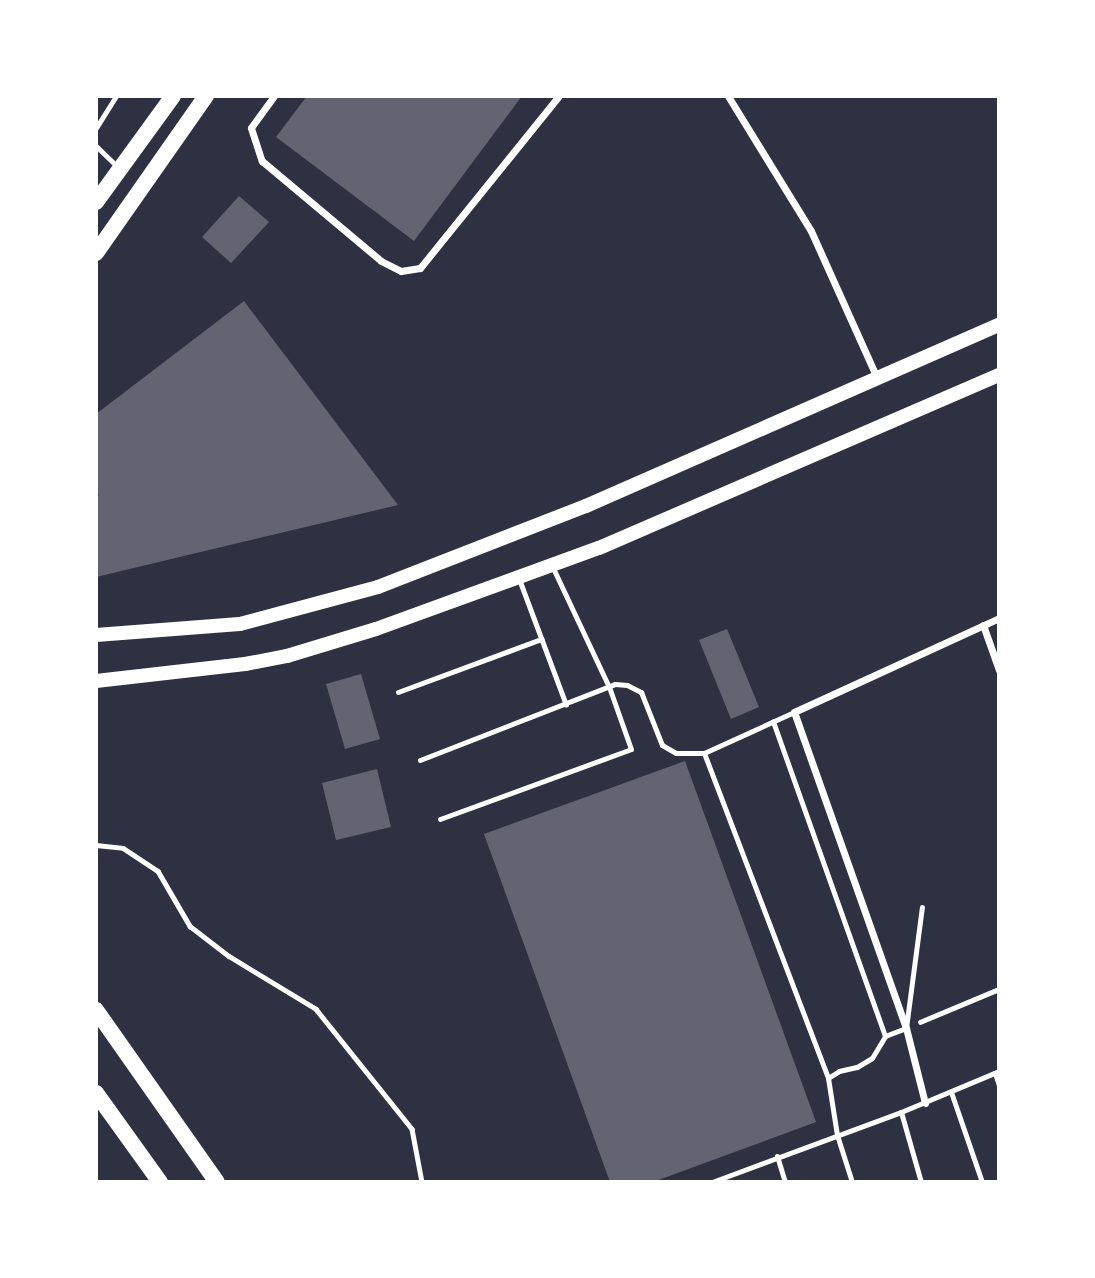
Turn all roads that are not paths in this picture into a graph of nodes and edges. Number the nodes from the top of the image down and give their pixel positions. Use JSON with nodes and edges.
{"nodes":[{"id":1,"x":116,"y":96,"type":"edge"},
{"id":2,"x":173,"y":96,"type":"edge"},
{"id":3,"x":206,"y":96,"type":"edge"},
{"id":4,"x":274,"y":96,"type":"edge"},
{"id":5,"x":559,"y":96,"type":"edge"},
{"id":6,"x":728,"y":96,"type":"edge"},
{"id":7,"x":96,"y":128,"type":"edge"},
{"id":8,"x":96,"y":146,"type":"edge"},
{"id":9,"x":120,"y":169,"type":"junction"},
{"id":10,"x":96,"y":202,"type":"edge"},
{"id":11,"x":96,"y":253,"type":"edge"},
{"id":12,"x":999,"y":325,"type":"edge"},
{"id":13,"x":999,"y":375,"type":"edge"},
{"id":14,"x":877,"y":378,"type":"junction"},
{"id":15,"x":551,"y":566,"type":"junction"},
{"id":16,"x":519,"y":579,"type":"junction"},
{"id":17,"x":999,"y":618,"type":"edge"},
{"id":18,"x":983,"y":625,"type":"junction"},
{"id":19,"x":96,"y":635,"type":"edge"},
{"id":20,"x":541,"y":639,"type":"junction"},
{"id":21,"x":999,"y":670,"type":"edge"},
{"id":22,"x":96,"y":681,"type":"edge"},
{"id":23,"x":609,"y":687,"type":"junction"},
{"id":24,"x":398,"y":692,"type":"dead end"},
{"id":25,"x":566,"y":705,"type":"junction"},
{"id":26,"x":794,"y":712,"type":"junction"},
{"id":27,"x":773,"y":720,"type":"junction"},
{"id":28,"x":704,"y":752,"type":"junction"},
{"id":29,"x":420,"y":760,"type":"dead end"},
{"id":30,"x":440,"y":819,"type":"dead end"},
{"id":31,"x":922,"y":907,"type":"dead end"},
{"id":32,"x":96,"y":1010,"type":"edge"},
{"id":33,"x":906,"y":1028,"type":"junction"},
{"id":34,"x":885,"y":1036,"type":"junction"},
{"id":35,"x":997,"y":1072,"type":"edge"},
{"id":36,"x":828,"y":1078,"type":"junction"},
{"id":37,"x":999,"y":1085,"type":"edge"},
{"id":38,"x":951,"y":1092,"type":"junction"},
{"id":39,"x":96,"y":1093,"type":"edge"},
{"id":40,"x":925,"y":1102,"type":"junction"},
{"id":41,"x":901,"y":1112,"type":"junction"},
{"id":42,"x":837,"y":1135,"type":"junction"},
{"id":43,"x":777,"y":1156,"type":"junction"},
{"id":44,"x":160,"y":1182,"type":"edge"},
{"id":45,"x":217,"y":1182,"type":"edge"},
{"id":46,"x":712,"y":1182,"type":"edge"},
{"id":47,"x":785,"y":1182,"type":"edge"},
{"id":48,"x":852,"y":1182,"type":"edge"},
{"id":49,"x":921,"y":1182,"type":"edge"},
{"id":50,"x":982,"y":1182,"type":"edge"}],
"edges":[{"from":1,"to":7,"type":"lane"},
{"from":2,"to":9,"type":"main road"},
{"from":3,"to":11,"type":"main road"},
{"from":4,"to":5,"type":"street"},
{"from":6,"to":14,"type":"street"},
{"from":8,"to":9,"type":"lane"},
{"from":9,"to":10,"type":"main road"},
{"from":12,"to":14,"type":"main road"},
{"from":13,"to":15,"type":"main road"},
{"from":14,"to":19,"type":"main road"},
{"from":15,"to":16,"type":"main road"},
{"from":15,"to":23,"type":"lane"},
{"from":16,"to":20,"type":"lane"},
{"from":16,"to":22,"type":"main road"},
{"from":17,"to":18,"type":"street"},
{"from":18,"to":21,"type":"street"},
{"from":18,"to":26,"type":"street"},
{"from":20,"to":24,"type":"lane"},
{"from":20,"to":25,"type":"lane"},
{"from":23,"to":25,"type":"lane"},
{"from":23,"to":28,"type":"lane"},
{"from":23,"to":30,"type":"lane"},
{"from":25,"to":29,"type":"lane"},
{"from":26,"to":27,"type":"lane"},
{"from":26,"to":33,"type":"street"},
{"from":27,"to":28,"type":"lane"},
{"from":27,"to":34,"type":"lane"},
{"from":28,"to":36,"type":"lane"},
{"from":31,"to":33,"type":"lane"},
{"from":32,"to":45,"type":"main road"},
{"from":33,"to":34,"type":"lane"},
{"from":33,"to":40,"type":"street"},
{"from":34,"to":36,"type":"lane"},
{"from":35,"to":37,"type":"lane"},
{"from":35,"to":38,"type":"lane"},
{"from":36,"to":42,"type":"lane"},
{"from":38,"to":40,"type":"lane"},
{"from":38,"to":50,"type":"lane"},
{"from":39,"to":44,"type":"main road"},
{"from":40,"to":41,"type":"lane"},
{"from":41,"to":42,"type":"lane"},
{"from":41,"to":49,"type":"lane"},
{"from":42,"to":43,"type":"lane"},
{"from":42,"to":48,"type":"lane"},
{"from":43,"to":46,"type":"lane"},
{"from":43,"to":47,"type":"lane"}]}
